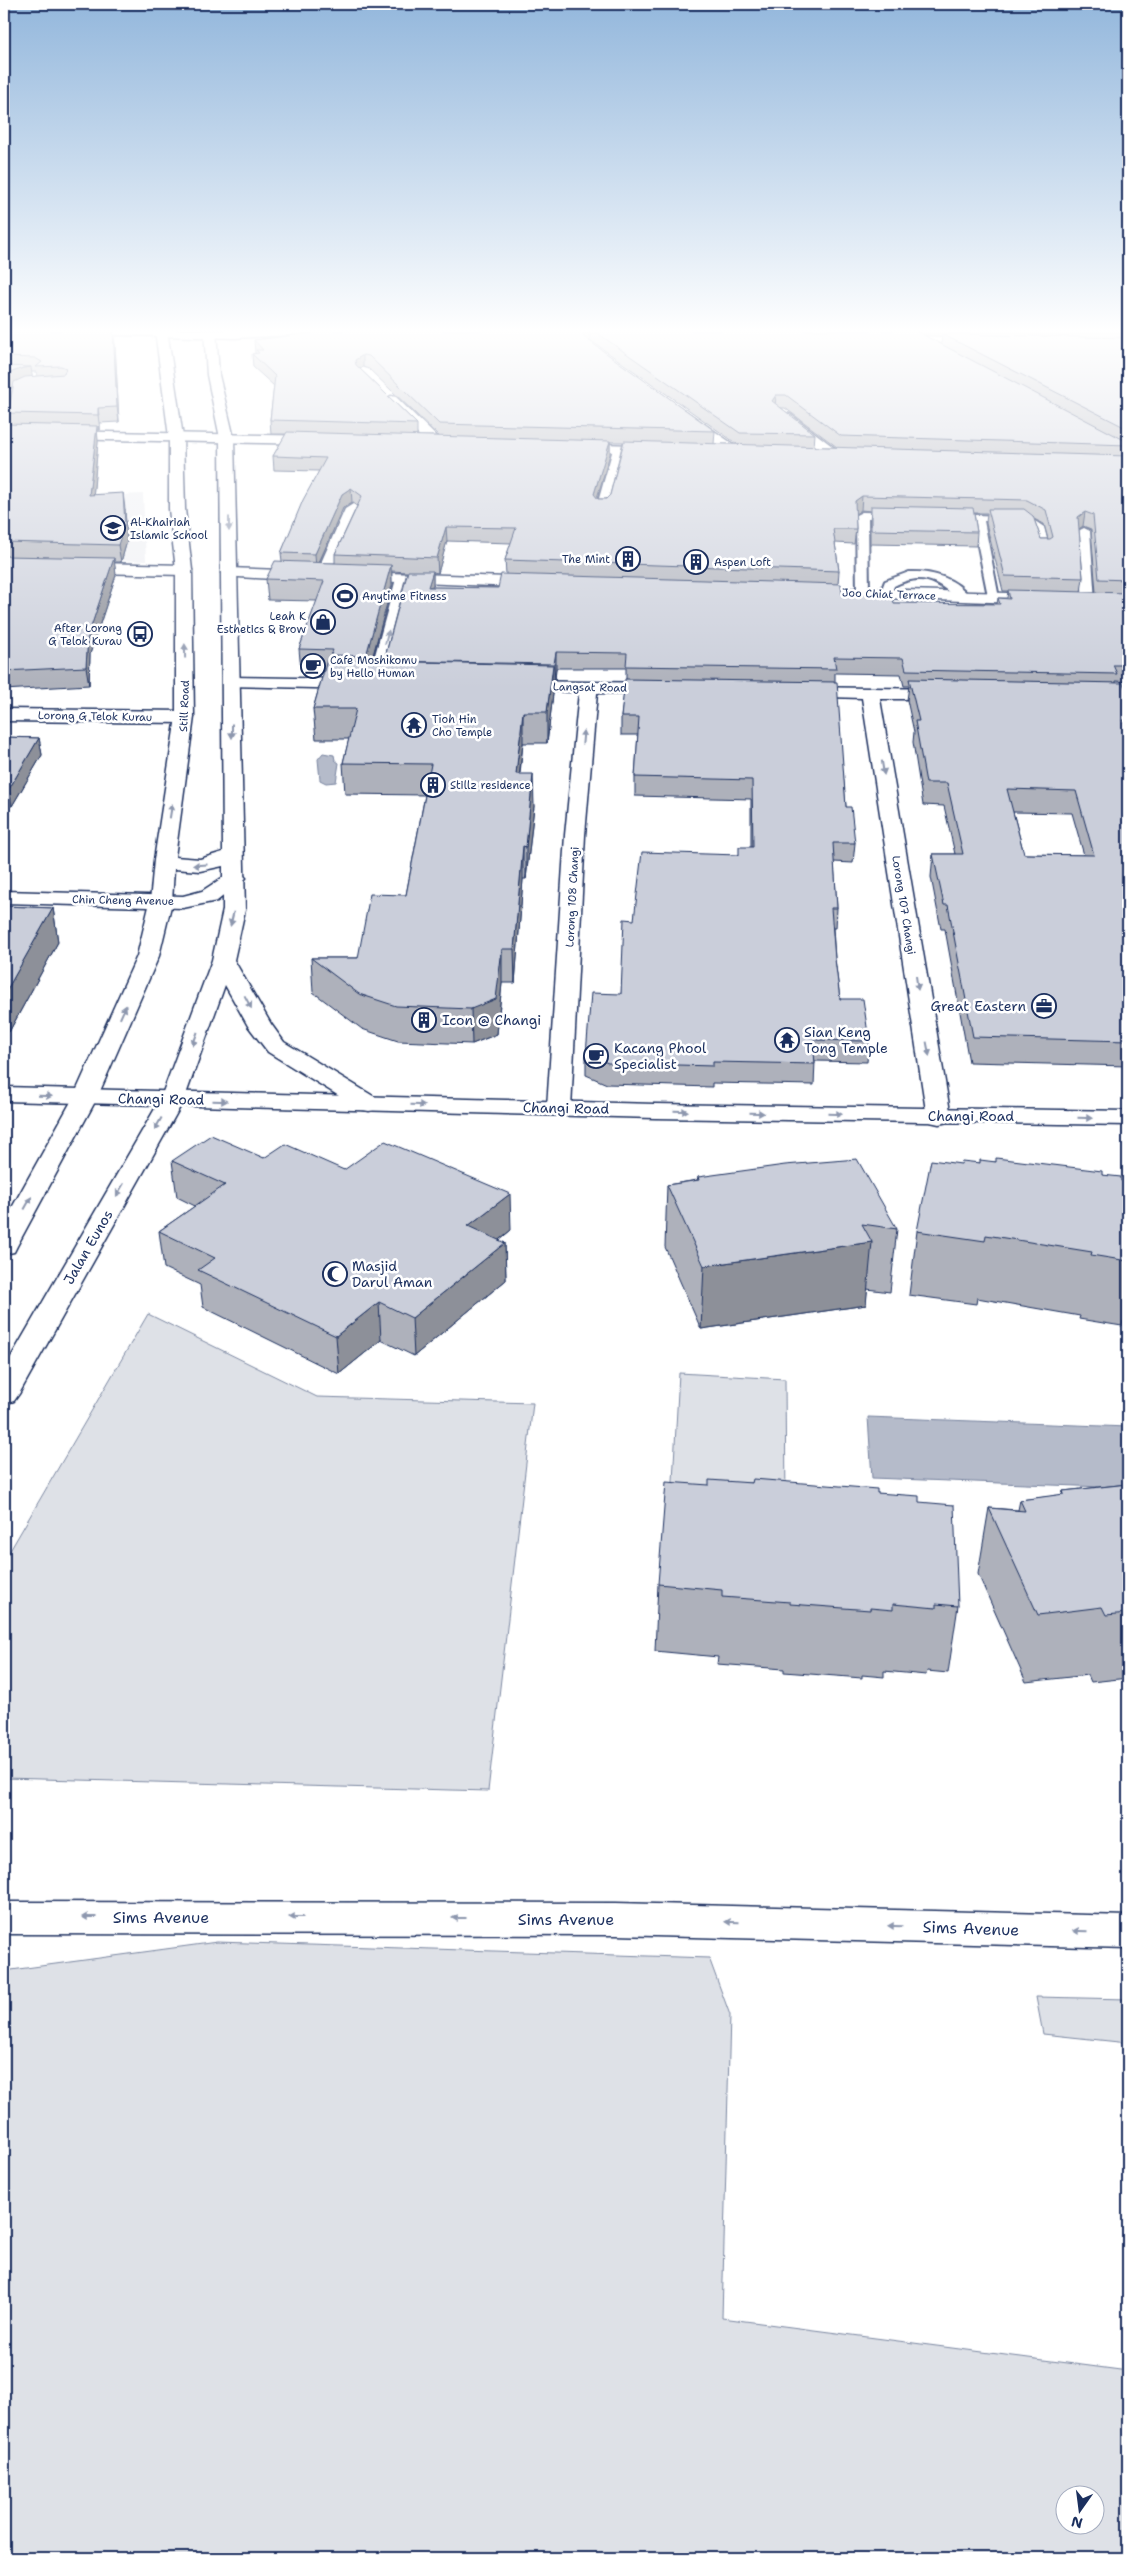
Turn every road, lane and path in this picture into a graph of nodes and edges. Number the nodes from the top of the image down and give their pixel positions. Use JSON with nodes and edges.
{"nodes":[{"id":1,"x":176,"y":450,"type":"edge"},
{"id":2,"x":227,"y":450,"type":"edge"},
{"id":3,"x":618,"y":450,"type":"edge"},
{"id":4,"x":664,"y":450,"type":"edge"},
{"id":5,"x":677,"y":450,"type":"edge"},
{"id":6,"x":736,"y":450,"type":"edge"},
{"id":7,"x":832,"y":450,"type":"edge"},
{"id":8,"x":706,"y":451,"type":"edge"},
{"id":9,"x":805,"y":454,"type":"edge"},
{"id":10,"x":352,"y":509,"type":"edge"},
{"id":11,"x":602,"y":510,"type":"edge"},
{"id":12,"x":910,"y":516,"type":"edge"},
{"id":13,"x":939,"y":517,"type":"edge"},
{"id":14,"x":978,"y":518,"type":"junction"},
{"id":15,"x":1084,"y":531,"type":"edge"},
{"id":16,"x":1044,"y":550,"type":"edge"},
{"id":17,"x":4,"y":566,"type":"edge"},
{"id":18,"x":184,"y":570,"type":"junction"},
{"id":19,"x":229,"y":573,"type":"junction"},
{"id":20,"x":323,"y":576,"type":"junction"},
{"id":21,"x":402,"y":579,"type":"junction"},
{"id":22,"x":551,"y":584,"type":"edge"},
{"id":23,"x":790,"y":591,"type":"edge"},
{"id":24,"x":863,"y":594,"type":"junction"},
{"id":25,"x":993,"y":598,"type":"junction"},
{"id":26,"x":1089,"y":601,"type":"junction"},
{"id":27,"x":1109,"y":602,"type":"edge"},
{"id":28,"x":232,"y":682,"type":"junction"},
{"id":29,"x":374,"y":684,"type":"junction"},
{"id":30,"x":394,"y":684,"type":"edge"},
{"id":31,"x":501,"y":686,"type":"edge"},
{"id":32,"x":588,"y":686,"type":"junction"},
{"id":33,"x":676,"y":689,"type":"edge"},
{"id":34,"x":783,"y":691,"type":"edge"},
{"id":35,"x":870,"y":693,"type":"junction"},
{"id":36,"x":960,"y":695,"type":"edge"},
{"id":37,"x":4,"y":715,"type":"edge"},
{"id":38,"x":185,"y":717,"type":"junction"},
{"id":39,"x":234,"y":854,"type":"junction"},
{"id":40,"x":164,"y":860,"type":"junction"},
{"id":41,"x":235,"y":878,"type":"junction"},
{"id":42,"x":4,"y":897,"type":"edge"},
{"id":43,"x":161,"y":902,"type":"junction"},
{"id":44,"x":223,"y":960,"type":"junction"},
{"id":45,"x":4,"y":1094,"type":"edge"},
{"id":46,"x":85,"y":1098,"type":"junction"},
{"id":47,"x":172,"y":1100,"type":"junction"},
{"id":48,"x":369,"y":1104,"type":"junction"},
{"id":49,"x":559,"y":1108,"type":"junction"},
{"id":50,"x":939,"y":1116,"type":"junction"},
{"id":51,"x":1128,"y":1118,"type":"edge"},
{"id":52,"x":4,"y":1246,"type":"edge"},
{"id":53,"x":4,"y":1394,"type":"edge"},
{"id":54,"x":4,"y":1918,"type":"edge"},
{"id":55,"x":1128,"y":1932,"type":"edge"}],
"edges":[{"from":1,"to":18,"type":"main road","name":"Still Road"},
{"from":2,"to":19,"type":"main road","one_way":true},
{"from":3,"to":11,"type":"lane"},
{"from":4,"to":5,"type":"main road"},
{"from":6,"to":8,"type":"main road"},
{"from":7,"to":9,"type":"main road"},
{"from":10,"to":20,"type":"main road"},
{"from":12,"to":24,"type":"lane"},
{"from":13,"to":14,"type":"lane"},
{"from":14,"to":16,"type":"lane"},
{"from":14,"to":25,"type":"lane"},
{"from":15,"to":26,"type":"lane"},
{"from":17,"to":18,"type":"main road"},
{"from":38,"to":18,"type":"main road","name":"Still Road","one_way":true},
{"from":19,"to":20,"type":"main road"},
{"from":19,"to":28,"type":"main road"},
{"from":20,"to":21,"type":"main road"},
{"from":21,"to":22,"type":"main road"},
{"from":29,"to":21,"type":"lane","one_way":true},
{"from":23,"to":24,"type":"main road","name":"Joo Chiat Terrace"},
{"from":24,"to":25,"type":"main road","name":"Joo Chiat Terrace"},
{"from":25,"to":26,"type":"main road","name":"Joo Chiat Terrace"},
{"from":26,"to":27,"type":"main road","name":"Joo Chiat Terrace"},
{"from":28,"to":29,"type":"main road"},
{"from":28,"to":39,"type":"main road","one_way":true},
{"from":29,"to":30,"type":"main road"},
{"from":31,"to":32,"type":"main road","name":"Langsat Road"},
{"from":32,"to":33,"type":"main road","name":"Langsat Road"},
{"from":49,"to":32,"type":"main road","name":"Lorong 108 Changi","one_way":true},
{"from":34,"to":35,"type":"main road"},
{"from":35,"to":36,"type":"main road"},
{"from":35,"to":50,"type":"main road","name":"Lorong 107 Changi","one_way":true},
{"from":37,"to":38,"type":"main road","name":"Lorong G Telok Kurau"},
{"from":40,"to":38,"type":"main road","name":"Still Road","one_way":true},
{"from":39,"to":40,"type":"main road","one_way":true},
{"from":39,"to":41,"type":"main road"},
{"from":40,"to":43,"type":"main road","name":"Still Road"},
{"from":41,"to":43,"type":"main road","name":"Chin Cheng Avenue"},
{"from":41,"to":44,"type":"main road","one_way":true},
{"from":42,"to":43,"type":"main road","name":"Chin Cheng Avenue"},
{"from":46,"to":43,"type":"main road","name":"Still Road","one_way":true},
{"from":44,"to":47,"type":"main road","one_way":true},
{"from":44,"to":48,"type":"main road","one_way":true},
{"from":45,"to":46,"type":"main road","name":"Changi Road","one_way":true},
{"from":46,"to":47,"type":"main road","name":"Changi Road"},
{"from":52,"to":46,"type":"main road","one_way":true},
{"from":47,"to":48,"type":"main road","name":"Changi Road","one_way":true},
{"from":47,"to":53,"type":"main road","name":"Jalan Eunos","one_way":true},
{"from":48,"to":49,"type":"main road","name":"Changi Road","one_way":true},
{"from":49,"to":50,"type":"main road","name":"Changi Road","one_way":true},
{"from":50,"to":51,"type":"main road","name":"Changi Road","one_way":true},
{"from":55,"to":54,"type":"main road","name":"Sims Avenue","one_way":true}]}
